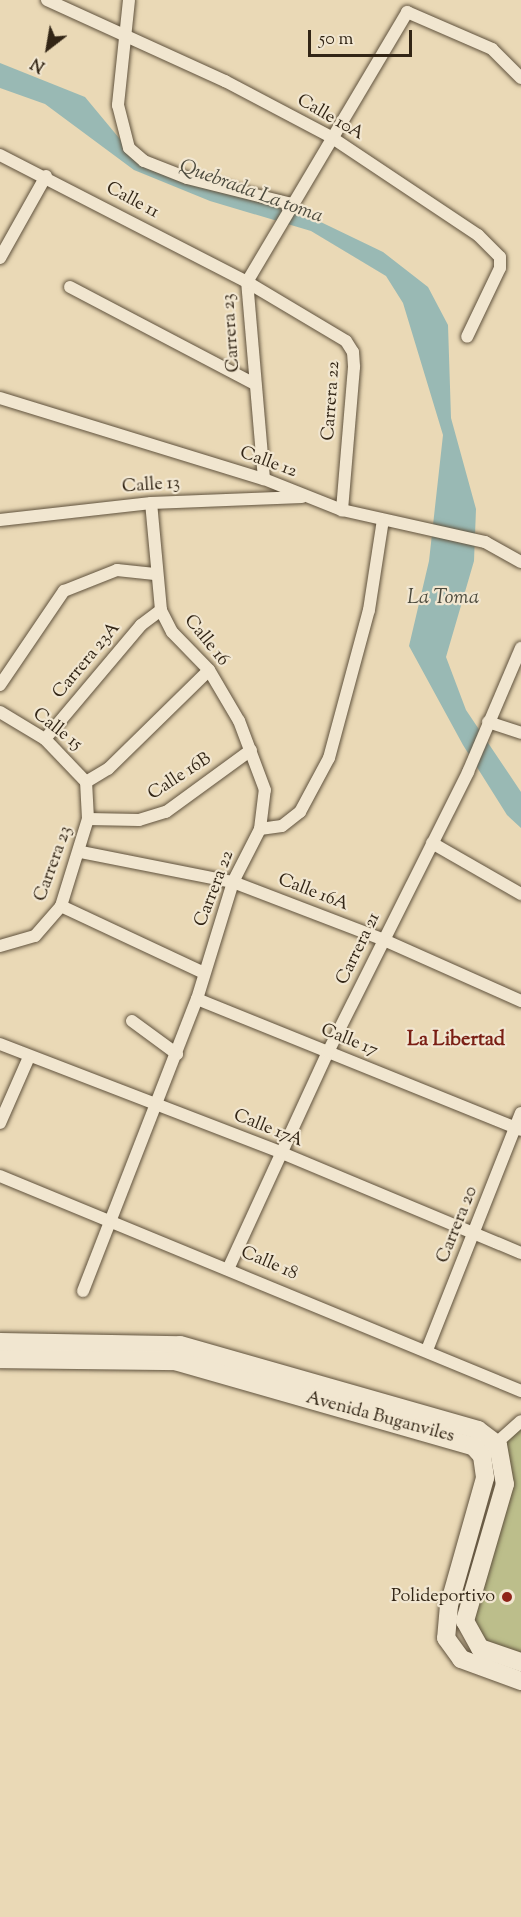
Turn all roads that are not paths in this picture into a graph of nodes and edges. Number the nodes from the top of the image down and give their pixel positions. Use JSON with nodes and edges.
{"nodes":[{"id":1,"x":47,"y":0,"type":"edge"},
{"id":2,"x":129,"y":0,"type":"edge"},
{"id":3,"x":124,"y":34,"type":"junction"},
{"id":4,"x":521,"y":78,"type":"edge"},
{"id":5,"x":331,"y":137,"type":"junction"},
{"id":6,"x":0,"y":156,"type":"edge"},
{"id":7,"x":46,"y":176,"type":"junction"},
{"id":8,"x":291,"y":205,"type":"junction"},
{"id":9,"x":0,"y":258,"type":"edge"},
{"id":10,"x":247,"y":282,"type":"junction"},
{"id":11,"x":70,"y":286,"type":"dead end"},
{"id":12,"x":467,"y":337,"type":"dead end"},
{"id":13,"x":253,"y":382,"type":"junction"},
{"id":14,"x":0,"y":398,"type":"edge"},
{"id":15,"x":264,"y":479,"type":"junction"},
{"id":16,"x":306,"y":497,"type":"junction"},
{"id":17,"x":151,"y":503,"type":"junction"},
{"id":18,"x":342,"y":510,"type":"junction"},
{"id":19,"x":0,"y":520,"type":"edge"},
{"id":20,"x":383,"y":520,"type":"junction"},
{"id":21,"x":521,"y":562,"type":"edge"},
{"id":22,"x":155,"y":574,"type":"junction"},
{"id":23,"x":161,"y":610,"type":"junction"},
{"id":24,"x":521,"y":648,"type":"edge"},
{"id":25,"x":209,"y":670,"type":"junction"},
{"id":26,"x":0,"y":685,"type":"edge"},
{"id":27,"x":0,"y":712,"type":"edge"},
{"id":28,"x":486,"y":727,"type":"junction"},
{"id":29,"x":521,"y":733,"type":"edge"},
{"id":30,"x":45,"y":739,"type":"junction"},
{"id":31,"x":251,"y":750,"type":"junction"},
{"id":32,"x":87,"y":782,"type":"junction"},
{"id":33,"x":88,"y":819,"type":"junction"},
{"id":34,"x":260,"y":829,"type":"junction"},
{"id":35,"x":432,"y":843,"type":"junction"},
{"id":36,"x":81,"y":852,"type":"junction"},
{"id":37,"x":233,"y":882,"type":"junction"},
{"id":38,"x":521,"y":894,"type":"edge"},
{"id":39,"x":62,"y":906,"type":"junction"},
{"id":40,"x":384,"y":940,"type":"junction"},
{"id":41,"x":0,"y":946,"type":"edge"},
{"id":42,"x":204,"y":973,"type":"junction"},
{"id":43,"x":197,"y":999,"type":"junction"},
{"id":44,"x":521,"y":1001,"type":"edge"},
{"id":45,"x":132,"y":1021,"type":"dead end"},
{"id":46,"x":0,"y":1044,"type":"edge"},
{"id":47,"x":328,"y":1052,"type":"junction"},
{"id":48,"x":177,"y":1054,"type":"junction"},
{"id":49,"x":29,"y":1057,"type":"junction"},
{"id":50,"x":156,"y":1104,"type":"junction"},
{"id":51,"x":521,"y":1113,"type":"edge"},
{"id":52,"x":0,"y":1123,"type":"edge"},
{"id":53,"x":518,"y":1129,"type":"edge"},
{"id":54,"x":282,"y":1153,"type":"junction"},
{"id":55,"x":0,"y":1176,"type":"edge"},
{"id":56,"x":109,"y":1221,"type":"junction"},
{"id":57,"x":474,"y":1234,"type":"junction"},
{"id":58,"x":521,"y":1253,"type":"edge"},
{"id":59,"x":229,"y":1267,"type":"junction"},
{"id":60,"x":83,"y":1291,"type":"dead end"},
{"id":61,"x":0,"y":1342,"type":"edge"},
{"id":62,"x":427,"y":1350,"type":"junction"},
{"id":63,"x":0,"y":1359,"type":"edge"},
{"id":64,"x":521,"y":1391,"type":"edge"},
{"id":65,"x":521,"y":1421,"type":"edge"},
{"id":66,"x":498,"y":1445,"type":"junction"},
{"id":67,"x":482,"y":1456,"type":"junction"},
{"id":68,"x":521,"y":1662,"type":"edge"},
{"id":69,"x":521,"y":1681,"type":"edge"}],
"edges":[{"from":1,"to":3,"type":"street","name":"Calle 10A"},
{"from":2,"to":3,"type":"street"},
{"from":3,"to":5,"type":"street","name":"Calle 10A"},
{"from":3,"to":8,"type":"street"},
{"from":4,"to":5,"type":"street","name":"Carrera 23"},
{"from":5,"to":8,"type":"street","name":"Carrera 23"},
{"from":5,"to":12,"type":"street","name":"Calle 10A"},
{"from":6,"to":7,"type":"street","name":"Calle 11"},
{"from":7,"to":9,"type":"street"},
{"from":7,"to":10,"type":"street","name":"Calle 11"},
{"from":8,"to":10,"type":"street","name":"Carrera 23"},
{"from":10,"to":13,"type":"street","name":"Carrera 23"},
{"from":10,"to":18,"type":"street","name":"Carrera 22"},
{"from":11,"to":13,"type":"street"},
{"from":13,"to":15,"type":"street","name":"Carrera 23"},
{"from":14,"to":15,"type":"street","name":"Calle 12"},
{"from":15,"to":16,"type":"street","name":"Calle 12"},
{"from":16,"to":17,"type":"street","name":"Calle 13"},
{"from":16,"to":18,"type":"street","name":"Calle 12"},
{"from":17,"to":19,"type":"street","name":"Calle 13"},
{"from":17,"to":22,"type":"street","name":"Calle 16"},
{"from":18,"to":20,"type":"street","name":"Calle 12"},
{"from":20,"to":21,"type":"street","name":"Calle 12"},
{"from":20,"to":34,"type":"street"},
{"from":22,"to":23,"type":"street","name":"Calle 16"},
{"from":22,"to":26,"type":"street"},
{"from":23,"to":25,"type":"street","name":"Calle 16"},
{"from":23,"to":30,"type":"street","name":"Carrera 23A"},
{"from":24,"to":28,"type":"street","name":"Carrera 21"},
{"from":25,"to":31,"type":"street","name":"Calle 16"},
{"from":25,"to":32,"type":"street"},
{"from":27,"to":30,"type":"street","name":"Calle 15"},
{"from":28,"to":29,"type":"street"},
{"from":28,"to":35,"type":"street","name":"Carrera 21"},
{"from":30,"to":32,"type":"street","name":"Calle 15"},
{"from":31,"to":33,"type":"street","name":"Calle 16B"},
{"from":31,"to":34,"type":"street","name":"Calle 16"},
{"from":32,"to":33,"type":"street","name":"Carrera 23"},
{"from":33,"to":36,"type":"street","name":"Carrera 23"},
{"from":34,"to":37,"type":"street","name":"Carrera 22"},
{"from":35,"to":38,"type":"street"},
{"from":35,"to":40,"type":"street","name":"Carrera 21"},
{"from":36,"to":37,"type":"street","name":"Calle 16A"},
{"from":36,"to":39,"type":"street","name":"Carrera 23"},
{"from":37,"to":40,"type":"street","name":"Calle 16A"},
{"from":37,"to":42,"type":"street","name":"Carrera 22"},
{"from":39,"to":41,"type":"street","name":"Carrera 23"},
{"from":39,"to":42,"type":"street"},
{"from":40,"to":44,"type":"street","name":"Calle 16A"},
{"from":40,"to":47,"type":"street","name":"Carrera 21"},
{"from":42,"to":43,"type":"street","name":"Carrera 22"},
{"from":43,"to":47,"type":"street","name":"Calle 17"},
{"from":43,"to":48,"type":"street","name":"Carrera 22"},
{"from":45,"to":48,"type":"street"},
{"from":46,"to":49,"type":"street","name":"Calle 17A"},
{"from":47,"to":53,"type":"street","name":"Calle 17"},
{"from":47,"to":54,"type":"street","name":"Carrera 21"},
{"from":48,"to":50,"type":"street","name":"Carrera 22"},
{"from":49,"to":50,"type":"street","name":"Calle 17A"},
{"from":49,"to":52,"type":"street"},
{"from":50,"to":54,"type":"street","name":"Calle 17A"},
{"from":50,"to":56,"type":"street","name":"Carrera 22"},
{"from":51,"to":53,"type":"street","name":"Carrera 20"},
{"from":53,"to":57,"type":"street","name":"Carrera 20"},
{"from":54,"to":57,"type":"street","name":"Calle 17A"},
{"from":54,"to":59,"type":"street","name":"Carrera 21"},
{"from":55,"to":56,"type":"street","name":"Calle 18"},
{"from":56,"to":59,"type":"street","name":"Calle 18"},
{"from":56,"to":60,"type":"street","name":"Carrera 22"},
{"from":57,"to":58,"type":"street","name":"Calle 17A"},
{"from":57,"to":62,"type":"street","name":"Carrera 20"},
{"from":59,"to":62,"type":"street","name":"Calle 18"},
{"from":61,"to":66,"type":"main road","name":"Avenida Buganviles"},
{"from":62,"to":64,"type":"street","name":"Calle 18"},
{"from":63,"to":67,"type":"main road","name":"Avenida Buganviles"},
{"from":65,"to":66,"type":"street"},
{"from":66,"to":67,"type":"street"},
{"from":66,"to":68,"type":"main road"},
{"from":67,"to":69,"type":"main road"}]}
